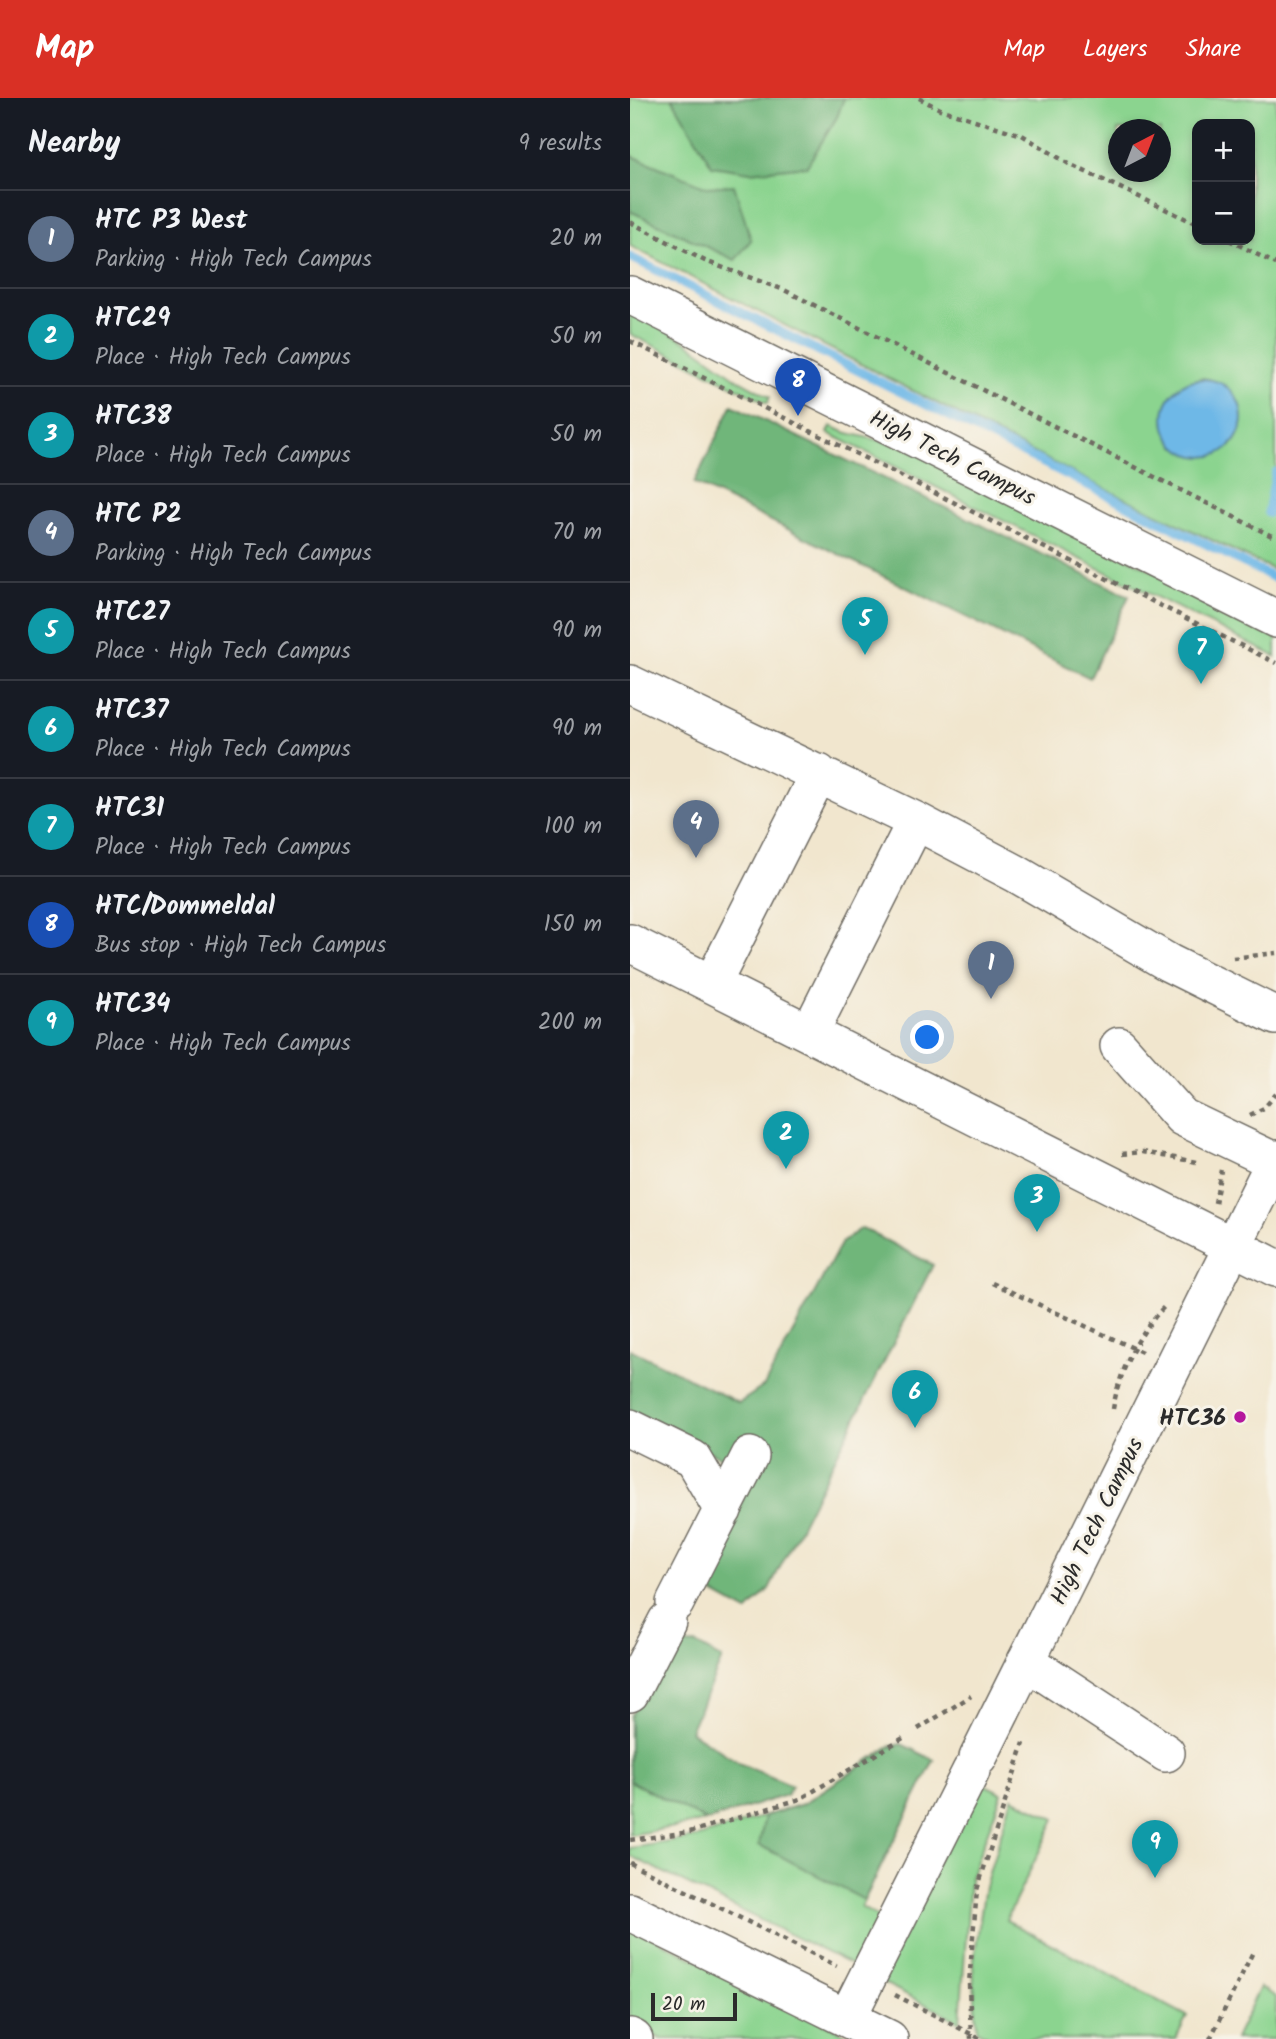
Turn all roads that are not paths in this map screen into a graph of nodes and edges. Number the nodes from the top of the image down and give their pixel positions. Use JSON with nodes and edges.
{"nodes":[{"id":1,"x":630,"y":296,"type":"edge"},
{"id":2,"x":1276,"y":619,"type":"edge"},
{"id":3,"x":630,"y":684,"type":"edge"},
{"id":4,"x":820,"y":773,"type":"junction"},
{"id":5,"x":916,"y":821,"type":"junction"},
{"id":6,"x":630,"y":943,"type":"edge"},
{"id":7,"x":712,"y":984,"type":"junction"},
{"id":8,"x":1276,"y":1016,"type":"edge"},
{"id":9,"x":810,"y":1032,"type":"junction"},
{"id":10,"x":1119,"y":1046,"type":"dead end"},
{"id":11,"x":1276,"y":1161,"type":"edge"},
{"id":12,"x":1233,"y":1246,"type":"junction"},
{"id":13,"x":1276,"y":1268,"type":"edge"},
{"id":14,"x":630,"y":1428,"type":"edge"},
{"id":15,"x":750,"y":1457,"type":"dead end"},
{"id":16,"x":723,"y":1510,"type":"junction"},
{"id":17,"x":1026,"y":1661,"type":"junction"},
{"id":18,"x":630,"y":1693,"type":"edge"},
{"id":19,"x":1166,"y":1753,"type":"dead end"},
{"id":20,"x":630,"y":1912,"type":"edge"},
{"id":21,"x":847,"y":2018,"type":"junction"},
{"id":22,"x":889,"y":2039,"type":"edge"}],
"edges":[{"from":1,"to":2,"type":"street","name":"High Tech Campus"},
{"from":3,"to":4,"type":"street"},
{"from":4,"to":5,"type":"street"},
{"from":4,"to":7,"type":"street"},
{"from":5,"to":8,"type":"street"},
{"from":5,"to":9,"type":"street"},
{"from":6,"to":7,"type":"street"},
{"from":7,"to":9,"type":"street"},
{"from":9,"to":12,"type":"street"},
{"from":10,"to":11,"type":"street"},
{"from":11,"to":12,"type":"street","name":"High Tech Campus"},
{"from":12,"to":13,"type":"street"},
{"from":12,"to":17,"type":"street","name":"High Tech Campus"},
{"from":14,"to":16,"type":"street"},
{"from":15,"to":16,"type":"street"},
{"from":16,"to":18,"type":"street"},
{"from":17,"to":19,"type":"street"},
{"from":17,"to":21,"type":"street","name":"High Tech Campus"},
{"from":20,"to":21,"type":"street"},
{"from":21,"to":22,"type":"street"}]}
